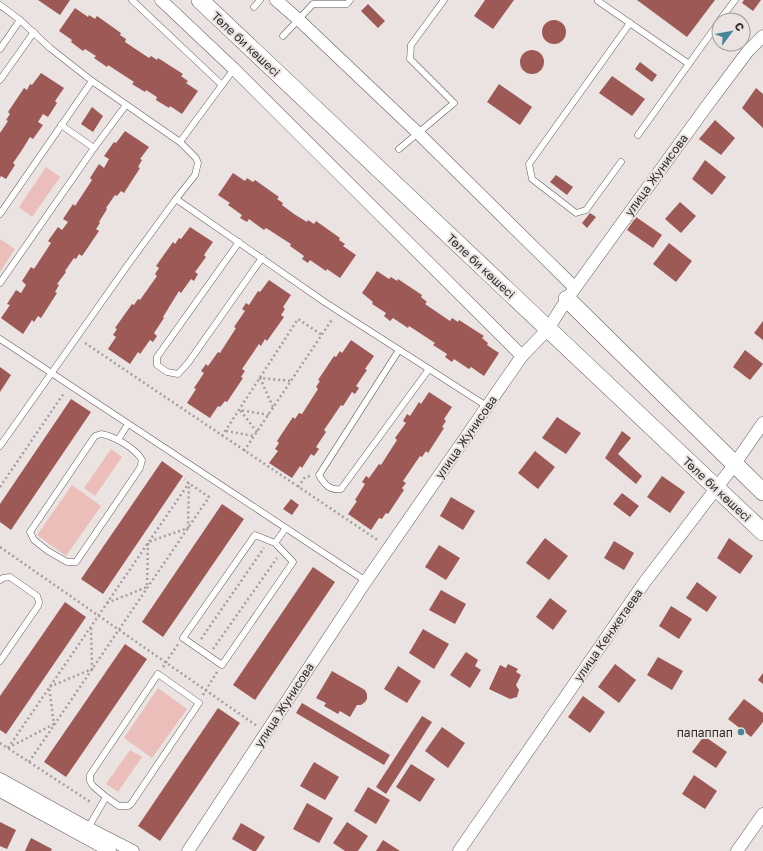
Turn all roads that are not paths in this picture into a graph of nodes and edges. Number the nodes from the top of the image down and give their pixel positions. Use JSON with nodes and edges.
{"nodes":[{"id":1,"x":132,"y":0,"type":"edge"},
{"id":2,"x":161,"y":0,"type":"edge"},
{"id":3,"x":200,"y":0,"type":"edge"},
{"id":4,"x":260,"y":0,"type":"edge"},
{"id":5,"x":276,"y":0,"type":"edge"},
{"id":6,"x":350,"y":0,"type":"edge"},
{"id":7,"x":444,"y":0,"type":"edge"},
{"id":8,"x":598,"y":0,"type":"edge"},
{"id":9,"x":735,"y":0,"type":"edge"},
{"id":10,"x":0,"y":5,"type":"edge"},
{"id":11,"x":254,"y":7,"type":"dead end"},
{"id":12,"x":726,"y":12,"type":"edge"},
{"id":13,"x":20,"y":20,"type":"junction"},
{"id":14,"x":299,"y":20,"type":"junction"},
{"id":15,"x":630,"y":23,"type":"junction"},
{"id":16,"x":34,"y":32,"type":"junction"},
{"id":17,"x":711,"y":33,"type":"edge"},
{"id":18,"x":283,"y":36,"type":"dead end"},
{"id":19,"x":763,"y":36,"type":"edge"},
{"id":20,"x":0,"y":48,"type":"edge"},
{"id":21,"x":689,"y":64,"type":"junction"},
{"id":22,"x":234,"y":69,"type":"junction"},
{"id":23,"x":0,"y":80,"type":"edge"},
{"id":24,"x":92,"y":81,"type":"junction"},
{"id":25,"x":222,"y":85,"type":"junction"},
{"id":26,"x":126,"y":105,"type":"junction"},
{"id":27,"x":61,"y":125,"type":"junction"},
{"id":28,"x":418,"y":133,"type":"junction"},
{"id":29,"x":638,"y":135,"type":"dead end"},
{"id":30,"x":180,"y":142,"type":"junction"},
{"id":31,"x":94,"y":148,"type":"junction"},
{"id":32,"x":399,"y":149,"type":"dead end"},
{"id":33,"x":621,"y":162,"type":"dead end"},
{"id":34,"x":176,"y":199,"type":"junction"},
{"id":35,"x":0,"y":214,"type":"edge"},
{"id":36,"x":239,"y":242,"type":"junction"},
{"id":37,"x":262,"y":258,"type":"junction"},
{"id":38,"x":0,"y":283,"type":"edge"},
{"id":39,"x":571,"y":294,"type":"junction"},
{"id":40,"x":548,"y":329,"type":"junction"},
{"id":41,"x":0,"y":339,"type":"edge"},
{"id":42,"x":400,"y":350,"type":"junction"},
{"id":43,"x":522,"y":356,"type":"junction"},
{"id":44,"x":429,"y":369,"type":"junction"},
{"id":45,"x":51,"y":373,"type":"junction"},
{"id":46,"x":488,"y":407,"type":"junction"},
{"id":47,"x":763,"y":423,"type":"edge"},
{"id":48,"x":128,"y":424,"type":"junction"},
{"id":49,"x":0,"y":433,"type":"edge"},
{"id":50,"x":6,"y":437,"type":"junction"},
{"id":51,"x":118,"y":440,"type":"junction"},
{"id":52,"x":0,"y":446,"type":"edge"},
{"id":53,"x":734,"y":465,"type":"junction"},
{"id":54,"x":715,"y":488,"type":"junction"},
{"id":55,"x":763,"y":492,"type":"edge"},
{"id":56,"x":286,"y":528,"type":"junction"},
{"id":57,"x":763,"y":532,"type":"edge"},
{"id":58,"x":272,"y":542,"type":"junction"},
{"id":59,"x":0,"y":580,"type":"edge"},
{"id":60,"x":366,"y":581,"type":"junction"},
{"id":61,"x":0,"y":661,"type":"edge"},
{"id":62,"x":0,"y":779,"type":"edge"},
{"id":63,"x":0,"y":791,"type":"edge"},
{"id":64,"x":106,"y":798,"type":"junction"},
{"id":65,"x":763,"y":814,"type":"edge"},
{"id":66,"x":88,"y":828,"type":"junction"},
{"id":67,"x":110,"y":851,"type":"edge"},
{"id":68,"x":133,"y":851,"type":"edge"},
{"id":69,"x":188,"y":851,"type":"edge"},
{"id":70,"x":459,"y":851,"type":"edge"},
{"id":71,"x":737,"y":851,"type":"edge"}],
"edges":[{"from":1,"to":25,"type":"lane"},
{"from":2,"to":22,"type":"street"},
{"from":3,"to":40,"type":"main road","name":"Төле би көшесі"},
{"from":4,"to":11,"type":"lane"},
{"from":5,"to":14,"type":"street"},
{"from":6,"to":14,"type":"lane"},
{"from":7,"to":28,"type":"lane"},
{"from":8,"to":15,"type":"lane"},
{"from":9,"to":12,"type":"lane"},
{"from":10,"to":13,"type":"lane"},
{"from":13,"to":16,"type":"lane"},
{"from":13,"to":20,"type":"lane"},
{"from":14,"to":18,"type":"lane"},
{"from":14,"to":28,"type":"street"},
{"from":15,"to":21,"type":"lane"},
{"from":15,"to":33,"type":"lane"},
{"from":16,"to":23,"type":"lane"},
{"from":16,"to":24,"type":"lane"},
{"from":17,"to":21,"type":"lane"},
{"from":19,"to":39,"type":"street","name":"улица Жунисова"},
{"from":21,"to":29,"type":"lane"},
{"from":22,"to":25,"type":"lane"},
{"from":22,"to":43,"type":"street"},
{"from":24,"to":26,"type":"lane"},
{"from":24,"to":27,"type":"lane"},
{"from":25,"to":30,"type":"lane"},
{"from":26,"to":30,"type":"lane"},
{"from":26,"to":31,"type":"lane"},
{"from":27,"to":31,"type":"lane"},
{"from":27,"to":35,"type":"lane"},
{"from":28,"to":32,"type":"lane"},
{"from":28,"to":39,"type":"street"},
{"from":30,"to":34,"type":"lane"},
{"from":31,"to":38,"type":"lane"},
{"from":34,"to":36,"type":"lane"},
{"from":34,"to":45,"type":"lane"},
{"from":36,"to":37,"type":"lane"},
{"from":36,"to":37,"type":"lane"},
{"from":37,"to":42,"type":"lane"},
{"from":39,"to":40,"type":"street","name":"улица Жунисова"},
{"from":39,"to":53,"type":"main road"},
{"from":40,"to":43,"type":"street","name":"улица Жунисова"},
{"from":40,"to":54,"type":"main road","name":"Төле би көшесі"},
{"from":41,"to":45,"type":"lane"},
{"from":42,"to":44,"type":"lane"},
{"from":42,"to":44,"type":"lane"},
{"from":43,"to":46,"type":"street","name":"улица Жунисова"},
{"from":44,"to":46,"type":"lane"},
{"from":45,"to":48,"type":"lane"},
{"from":45,"to":50,"type":"lane"},
{"from":46,"to":60,"type":"street","name":"улица Жунисова"},
{"from":47,"to":53,"type":"street","name":"улица Кенжетаева"},
{"from":48,"to":51,"type":"lane"},
{"from":48,"to":56,"type":"lane"},
{"from":49,"to":50,"type":"lane"},
{"from":50,"to":52,"type":"lane"},
{"from":51,"to":51,"type":"lane"},
{"from":53,"to":54,"type":"street","name":"улица Кенжетаева"},
{"from":53,"to":55,"type":"main road"},
{"from":54,"to":57,"type":"main road","name":"Төле би көшесі"},
{"from":54,"to":70,"type":"street","name":"улица Кенжетаева"},
{"from":56,"to":58,"type":"lane"},
{"from":56,"to":60,"type":"lane"},
{"from":58,"to":58,"type":"lane"},
{"from":59,"to":61,"type":"lane"},
{"from":60,"to":69,"type":"street","name":"улица Жунисова"},
{"from":62,"to":66,"type":"street"},
{"from":63,"to":67,"type":"street"},
{"from":64,"to":64,"type":"lane"},
{"from":64,"to":66,"type":"lane"},
{"from":65,"to":71,"type":"street"},
{"from":66,"to":68,"type":"street"}]}
